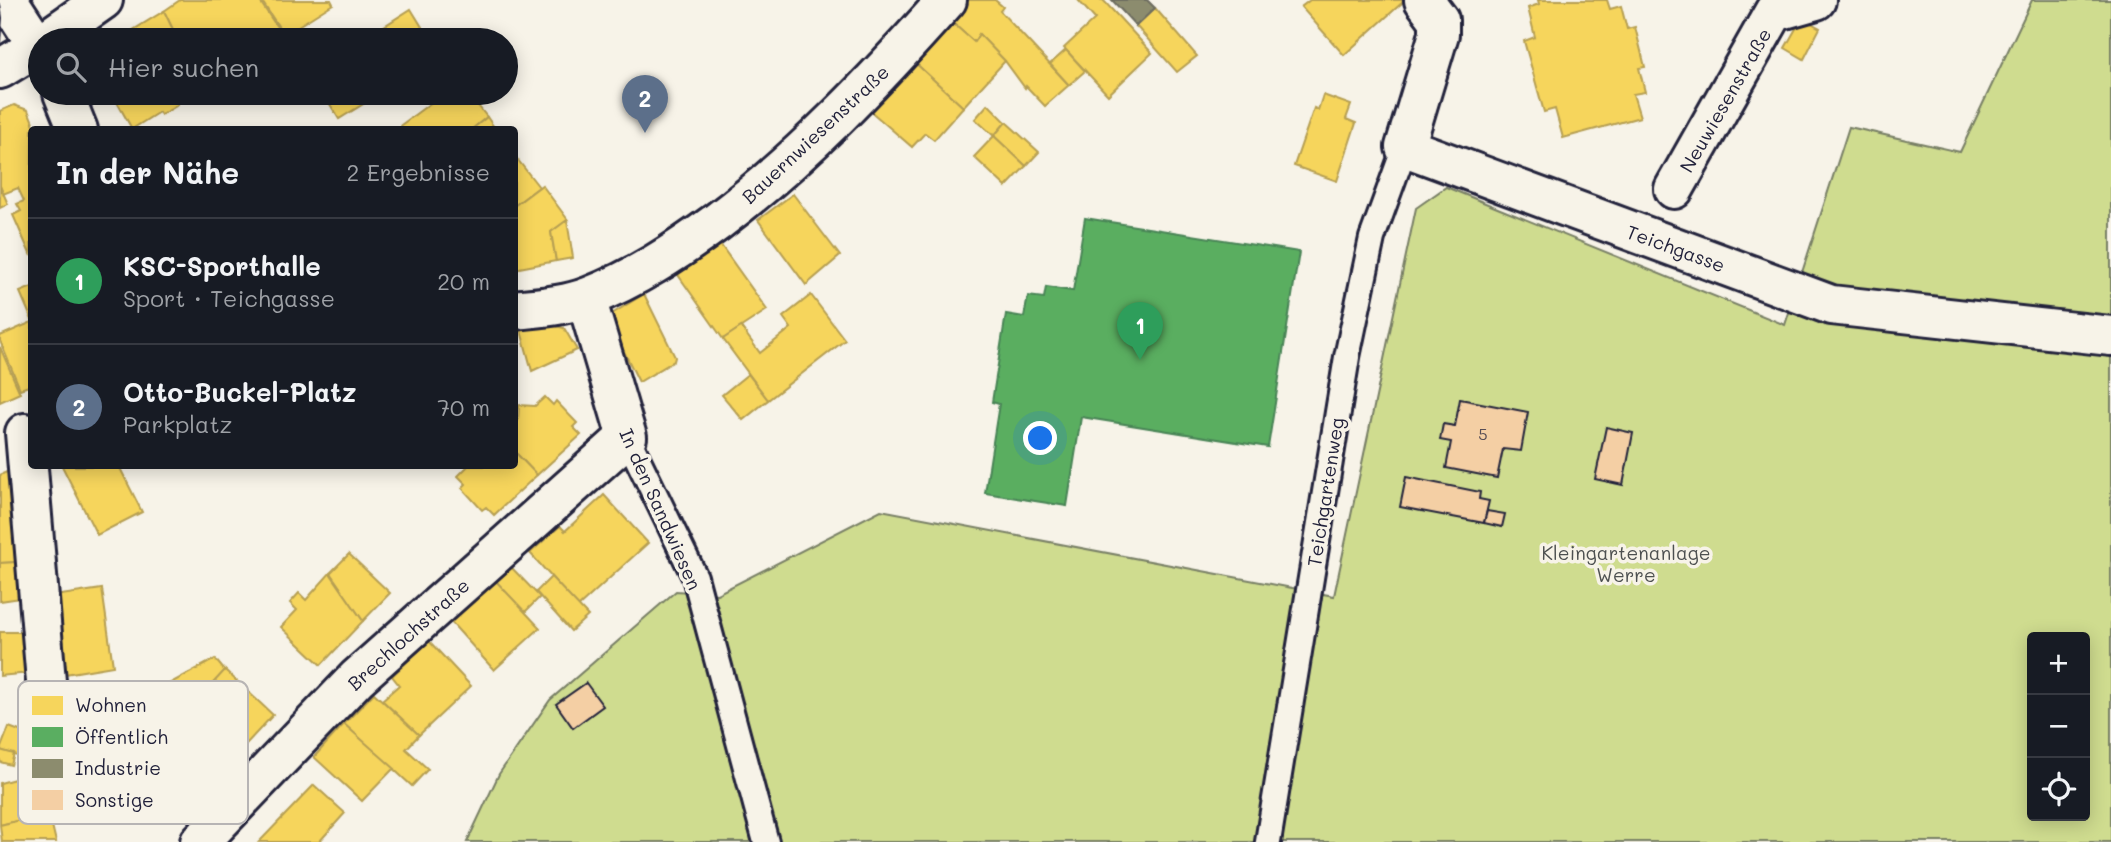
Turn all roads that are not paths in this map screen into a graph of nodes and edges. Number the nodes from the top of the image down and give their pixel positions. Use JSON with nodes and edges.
{"nodes":[{"id":1,"x":8,"y":0,"type":"edge"},
{"id":2,"x":103,"y":0,"type":"edge"},
{"id":3,"x":947,"y":0,"type":"edge"},
{"id":4,"x":1424,"y":0,"type":"edge"},
{"id":5,"x":1816,"y":0,"type":"edge"},
{"id":6,"x":28,"y":28,"type":"edge"},
{"id":7,"x":65,"y":28,"type":"edge"},
{"id":8,"x":28,"y":53,"type":"edge"},
{"id":9,"x":0,"y":69,"type":"edge"},
{"id":10,"x":68,"y":105,"type":"edge"},
{"id":11,"x":76,"y":126,"type":"edge"},
{"id":12,"x":1405,"y":147,"type":"junction"},
{"id":13,"x":1674,"y":189,"type":"dead end"},
{"id":14,"x":586,"y":298,"type":"junction"},
{"id":15,"x":518,"y":310,"type":"edge"},
{"id":16,"x":2111,"y":336,"type":"edge"},
{"id":17,"x":19,"y":437,"type":"edge"},
{"id":18,"x":627,"y":437,"type":"junction"},
{"id":19,"x":45,"y":681,"type":"edge"},
{"id":20,"x":248,"y":792,"type":"edge"},
{"id":21,"x":217,"y":824,"type":"edge"},
{"id":22,"x":200,"y":842,"type":"edge"},
{"id":23,"x":766,"y":842,"type":"edge"},
{"id":24,"x":1268,"y":842,"type":"edge"}],
"edges":[{"from":1,"to":6,"type":"street"},
{"from":2,"to":7,"type":"street"},
{"from":3,"to":14,"type":"street","name":"Bauernwiesenstraße"},
{"from":4,"to":12,"type":"street"},
{"from":5,"to":13,"type":"street","name":"Neuwiesenstraße"},
{"from":8,"to":9,"type":"street"},
{"from":10,"to":11,"type":"street"},
{"from":12,"to":16,"type":"street","name":"Teichgasse"},
{"from":12,"to":24,"type":"lane","name":"Teichgartenweg"},
{"from":14,"to":15,"type":"street","name":"Bauernwiesenstraße"},
{"from":14,"to":18,"type":"street","name":"In den Sandwiesen"},
{"from":17,"to":19,"type":"street"},
{"from":18,"to":20,"type":"street","name":"Brechlochstraße"},
{"from":18,"to":23,"type":"lane","name":"In den Sandwiesen"},
{"from":21,"to":22,"type":"street","name":"Brechlochstraße"}]}
